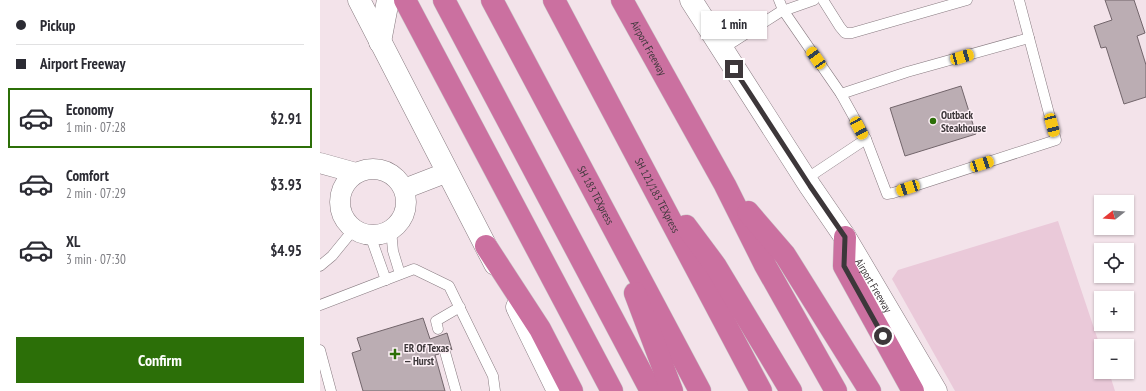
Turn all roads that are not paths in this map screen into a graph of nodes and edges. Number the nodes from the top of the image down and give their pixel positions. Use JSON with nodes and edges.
{"nodes":[{"id":1,"x":359,"y":0,"type":"edge"},
{"id":2,"x":388,"y":0,"type":"edge"},
{"id":3,"x":492,"y":0,"type":"edge"},
{"id":4,"x":554,"y":0,"type":"edge"},
{"id":5,"x":622,"y":0,"type":"edge"},
{"id":6,"x":691,"y":0,"type":"edge"},
{"id":7,"x":779,"y":0,"type":"edge"},
{"id":8,"x":814,"y":0,"type":"edge"},
{"id":9,"x":823,"y":0,"type":"edge"},
{"id":10,"x":967,"y":0,"type":"edge"},
{"id":11,"x":1019,"y":0,"type":"edge"},
{"id":12,"x":950,"y":2,"type":"edge"},
{"id":13,"x":447,"y":6,"type":"edge"},
{"id":14,"x":410,"y":9,"type":"edge"},
{"id":15,"x":783,"y":10,"type":"junction"},
{"id":16,"x":1029,"y":38,"type":"junction"},
{"id":17,"x":380,"y":42,"type":"junction"},
{"id":18,"x":722,"y":49,"type":"junction"},
{"id":19,"x":841,"y":94,"type":"junction"},
{"id":20,"x":866,"y":139,"type":"junction"},
{"id":21,"x":320,"y":164,"type":"edge"},
{"id":22,"x":644,"y":171,"type":"junction"},
{"id":23,"x":448,"y":172,"type":"junction"},
{"id":24,"x":356,"y":173,"type":"junction"},
{"id":25,"x":806,"y":179,"type":"junction"},
{"id":26,"x":725,"y":185,"type":"junction"},
{"id":27,"x":404,"y":190,"type":"junction"},
{"id":28,"x":599,"y":201,"type":"junction"},
{"id":29,"x":391,"y":230,"type":"junction"},
{"id":30,"x":362,"y":232,"type":"junction"},
{"id":31,"x":845,"y":237,"type":"junction"},
{"id":32,"x":486,"y":246,"type":"junction"},
{"id":33,"x":320,"y":266,"type":"edge"},
{"id":34,"x":400,"y":274,"type":"junction"},
{"id":35,"x":386,"y":280,"type":"junction"},
{"id":36,"x":320,"y":305,"type":"edge"},
{"id":37,"x":460,"y":307,"type":"junction"},
{"id":38,"x":438,"y":329,"type":"dead end"},
{"id":39,"x":320,"y":350,"type":"edge"},
{"id":40,"x":445,"y":352,"type":"dead end"},
{"id":41,"x":554,"y":387,"type":"edge"},
{"id":42,"x":332,"y":391,"type":"edge"},
{"id":43,"x":456,"y":391,"type":"edge"},
{"id":44,"x":495,"y":391,"type":"edge"},
{"id":45,"x":572,"y":391,"type":"edge"},
{"id":46,"x":612,"y":391,"type":"edge"},
{"id":47,"x":651,"y":391,"type":"edge"},
{"id":48,"x":672,"y":391,"type":"edge"},
{"id":49,"x":700,"y":391,"type":"edge"},
{"id":50,"x":761,"y":391,"type":"edge"},
{"id":51,"x":791,"y":391,"type":"edge"},
{"id":52,"x":836,"y":391,"type":"edge"},
{"id":53,"x":870,"y":391,"type":"edge"},
{"id":54,"x":913,"y":391,"type":"edge"},
{"id":55,"x":936,"y":391,"type":"edge"}],
"edges":[{"from":1,"to":17,"type":"main road"},
{"from":2,"to":17,"type":"main road"},
{"from":3,"to":28,"type":"highway","name":"SH 183 TEXpress"},
{"from":4,"to":22,"type":"highway","name":"SH 121/183 TEXpress"},
{"from":5,"to":26,"type":"highway","name":"Airport Freeway"},
{"from":6,"to":18,"type":"main road","name":"Airport Freeway"},
{"from":7,"to":15,"type":"lane"},
{"from":8,"to":15,"type":"lane"},
{"from":9,"to":12,"type":"lane"},
{"from":10,"to":12,"type":"lane"},
{"from":11,"to":16,"type":"lane"},
{"from":13,"to":47,"type":"highway"},
{"from":14,"to":46,"type":"highway"},
{"from":15,"to":18,"type":"lane"},
{"from":15,"to":19,"type":"lane"},
{"from":16,"to":19,"type":"lane"},
{"from":16,"to":20,"type":"lane"},
{"from":17,"to":23,"type":"main road"},
{"from":18,"to":25,"type":"main road","name":"Airport Freeway"},
{"from":19,"to":20,"type":"lane"},
{"from":20,"to":25,"type":"lane"},
{"from":21,"to":24,"type":"street"},
{"from":22,"to":50,"type":"highway","name":"SH 121/183 TEXpress"},
{"from":22,"to":51,"type":"highway"},
{"from":23,"to":27,"type":"street"},
{"from":23,"to":32,"type":"main road"},
{"from":24,"to":27,"type":"street"},
{"from":24,"to":30,"type":"street"},
{"from":25,"to":31,"type":"main road","name":"Airport Freeway"},
{"from":26,"to":52,"type":"highway","name":"Airport Freeway"},
{"from":26,"to":53,"type":"highway"},
{"from":27,"to":29,"type":"street"},
{"from":28,"to":48,"type":"highway"},
{"from":28,"to":49,"type":"highway","name":"SH 183 TEXpress"},
{"from":29,"to":30,"type":"street"},
{"from":29,"to":34,"type":"lane"},
{"from":30,"to":33,"type":"lane"},
{"from":30,"to":35,"type":"lane"},
{"from":31,"to":54,"type":"highway"},
{"from":31,"to":55,"type":"main road","name":"Airport Freeway"},
{"from":32,"to":41,"type":"main road"},
{"from":32,"to":45,"type":"highway"},
{"from":34,"to":35,"type":"lane"},
{"from":34,"to":37,"type":"lane"},
{"from":35,"to":36,"type":"lane"},
{"from":37,"to":38,"type":"lane"},
{"from":37,"to":44,"type":"lane"},
{"from":39,"to":42,"type":"lane"},
{"from":40,"to":43,"type":"lane"}]}
